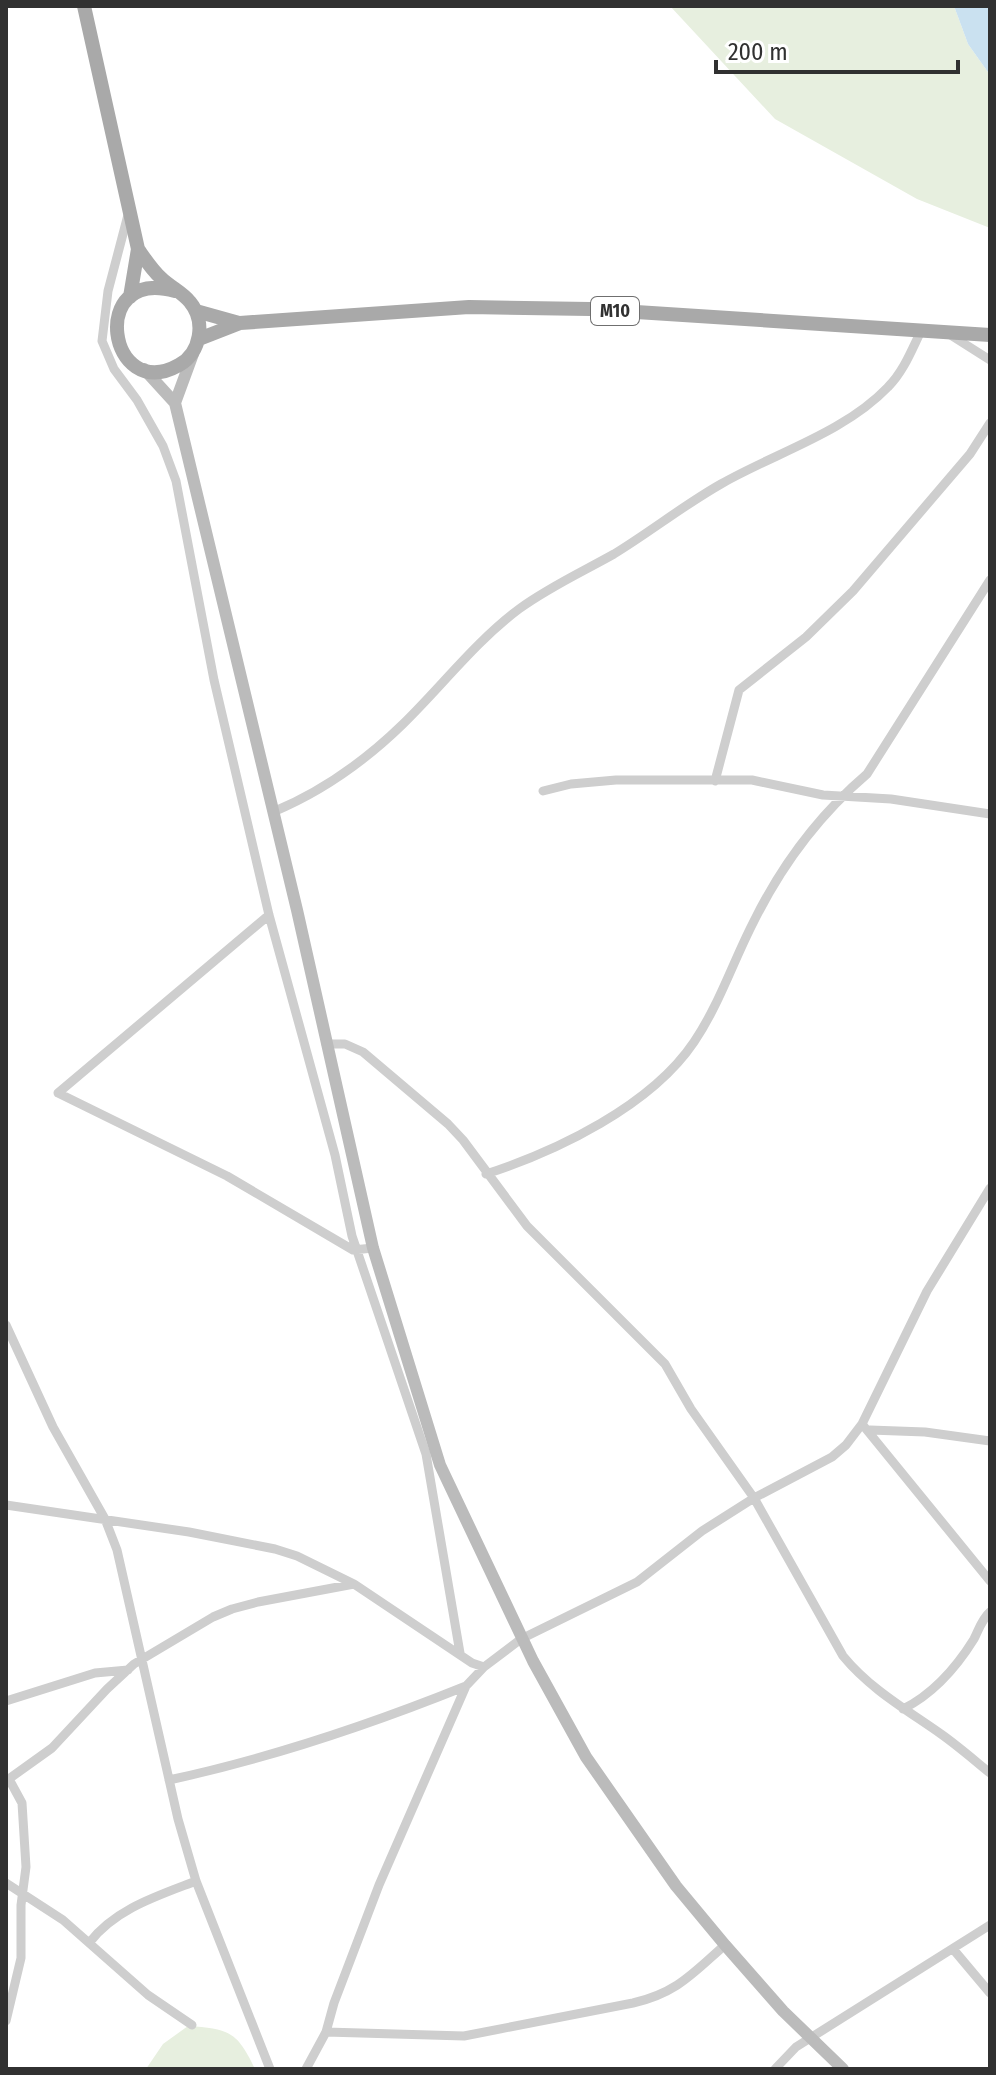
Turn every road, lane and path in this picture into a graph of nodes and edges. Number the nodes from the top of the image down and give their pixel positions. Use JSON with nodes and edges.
{"nodes":[{"id":1,"x":84,"y":6,"type":"edge"},
{"id":2,"x":130,"y":208,"type":"junction"},
{"id":3,"x":138,"y":249,"type":"junction"},
{"id":4,"x":175,"y":291,"type":"junction"},
{"id":5,"x":130,"y":297,"type":"junction"},
{"id":6,"x":196,"y":311,"type":"junction"},
{"id":7,"x":240,"y":323,"type":"junction"},
{"id":8,"x":922,"y":329,"type":"junction"},
{"id":9,"x":945,"y":331,"type":"junction"},
{"id":10,"x":990,"y":335,"type":"edge"},
{"id":11,"x":196,"y":345,"type":"junction"},
{"id":12,"x":990,"y":360,"type":"edge"},
{"id":13,"x":143,"y":369,"type":"junction"},
{"id":14,"x":175,"y":403,"type":"junction"},
{"id":15,"x":990,"y":423,"type":"edge"},
{"id":16,"x":990,"y":580,"type":"edge"},
{"id":17,"x":715,"y":781,"type":"junction"},
{"id":18,"x":543,"y":791,"type":"dead end"},
{"id":19,"x":840,"y":797,"type":"junction"},
{"id":20,"x":273,"y":812,"type":"junction"},
{"id":21,"x":990,"y":814,"type":"edge"},
{"id":22,"x":269,"y":915,"type":"junction"},
{"id":23,"x":326,"y":1044,"type":"junction"},
{"id":24,"x":486,"y":1174,"type":"junction"},
{"id":25,"x":990,"y":1188,"type":"edge"},
{"id":26,"x":373,"y":1248,"type":"junction"},
{"id":27,"x":357,"y":1252,"type":"junction"},
{"id":28,"x":6,"y":1325,"type":"edge"},
{"id":29,"x":866,"y":1427,"type":"junction"},
{"id":30,"x":990,"y":1441,"type":"edge"},
{"id":31,"x":754,"y":1498,"type":"junction"},
{"id":32,"x":6,"y":1505,"type":"edge"},
{"id":33,"x":105,"y":1519,"type":"junction"},
{"id":34,"x":990,"y":1581,"type":"edge"},
{"id":35,"x":354,"y":1584,"type":"junction"},
{"id":36,"x":990,"y":1612,"type":"edge"},
{"id":37,"x":521,"y":1639,"type":"junction"},
{"id":38,"x":460,"y":1653,"type":"junction"},
{"id":39,"x":141,"y":1660,"type":"junction"},
{"id":40,"x":484,"y":1667,"type":"junction"},
{"id":41,"x":128,"y":1670,"type":"junction"},
{"id":42,"x":466,"y":1686,"type":"junction"},
{"id":43,"x":6,"y":1701,"type":"edge"},
{"id":44,"x":903,"y":1709,"type":"junction"},
{"id":45,"x":990,"y":1773,"type":"edge"},
{"id":46,"x":7,"y":1780,"type":"edge"},
{"id":47,"x":169,"y":1780,"type":"junction"},
{"id":48,"x":196,"y":1881,"type":"junction"},
{"id":49,"x":6,"y":1883,"type":"edge"},
{"id":50,"x":23,"y":1893,"type":"junction"},
{"id":51,"x":990,"y":1925,"type":"edge"},
{"id":52,"x":89,"y":1943,"type":"junction"},
{"id":53,"x":725,"y":1945,"type":"junction"},
{"id":54,"x":953,"y":1949,"type":"junction"},
{"id":55,"x":990,"y":1993,"type":"edge"},
{"id":56,"x":6,"y":2021,"type":"edge"},
{"id":57,"x":192,"y":2025,"type":"dead end"},
{"id":58,"x":326,"y":2032,"type":"junction"},
{"id":59,"x":811,"y":2038,"type":"junction"},
{"id":60,"x":270,"y":2069,"type":"edge"},
{"id":61,"x":306,"y":2069,"type":"edge"},
{"id":62,"x":775,"y":2069,"type":"edge"},
{"id":63,"x":843,"y":2069,"type":"edge"}],
"edges":[{"from":1,"to":2,"type":"main road"},
{"from":2,"to":3,"type":"main road"},
{"from":2,"to":22,"type":"street"},
{"from":3,"to":4,"type":"main road"},
{"from":3,"to":5,"type":"main road"},
{"from":4,"to":5,"type":"main road"},
{"from":4,"to":6,"type":"main road"},
{"from":5,"to":13,"type":"main road"},
{"from":6,"to":7,"type":"main road","number":"M10"},
{"from":6,"to":11,"type":"main road"},
{"from":7,"to":8,"type":"main road","number":"M10"},
{"from":7,"to":11,"type":"main road","number":"M10"},
{"from":8,"to":9,"type":"main road","number":"M10"},
{"from":8,"to":20,"type":"street"},
{"from":9,"to":10,"type":"main road","number":"M10"},
{"from":9,"to":12,"type":"street"},
{"from":11,"to":13,"type":"main road"},
{"from":11,"to":14,"type":"street"},
{"from":13,"to":14,"type":"street"},
{"from":14,"to":20,"type":"street"},
{"from":15,"to":17,"type":"street"},
{"from":16,"to":19,"type":"street"},
{"from":17,"to":18,"type":"street"},
{"from":17,"to":19,"type":"street"},
{"from":19,"to":21,"type":"street"},
{"from":19,"to":24,"type":"street"},
{"from":20,"to":23,"type":"street"},
{"from":22,"to":27,"type":"street"},
{"from":22,"to":27,"type":"street"},
{"from":23,"to":24,"type":"street"},
{"from":23,"to":26,"type":"street"},
{"from":24,"to":31,"type":"street"},
{"from":25,"to":29,"type":"street"},
{"from":26,"to":27,"type":"street"},
{"from":26,"to":37,"type":"street"},
{"from":27,"to":38,"type":"street"},
{"from":28,"to":33,"type":"street"},
{"from":29,"to":30,"type":"street"},
{"from":29,"to":31,"type":"street"},
{"from":29,"to":34,"type":"street"},
{"from":31,"to":37,"type":"street"},
{"from":31,"to":44,"type":"street"},
{"from":32,"to":33,"type":"street"},
{"from":33,"to":35,"type":"street"},
{"from":33,"to":39,"type":"street"},
{"from":35,"to":38,"type":"street"},
{"from":35,"to":39,"type":"street"},
{"from":36,"to":44,"type":"street"},
{"from":37,"to":40,"type":"street"},
{"from":37,"to":53,"type":"street"},
{"from":38,"to":40,"type":"street"},
{"from":39,"to":41,"type":"street"},
{"from":39,"to":47,"type":"street"},
{"from":40,"to":42,"type":"street"},
{"from":41,"to":43,"type":"street"},
{"from":41,"to":46,"type":"street"},
{"from":42,"to":47,"type":"street"},
{"from":42,"to":58,"type":"street"},
{"from":44,"to":45,"type":"street"},
{"from":46,"to":50,"type":"street"},
{"from":47,"to":48,"type":"street"},
{"from":48,"to":52,"type":"street"},
{"from":48,"to":60,"type":"street"},
{"from":49,"to":50,"type":"street"},
{"from":50,"to":52,"type":"street"},
{"from":50,"to":56,"type":"street"},
{"from":51,"to":54,"type":"street"},
{"from":52,"to":57,"type":"street"},
{"from":53,"to":58,"type":"street"},
{"from":53,"to":59,"type":"street"},
{"from":54,"to":55,"type":"street"},
{"from":54,"to":59,"type":"street"},
{"from":58,"to":61,"type":"street"},
{"from":59,"to":62,"type":"street"},
{"from":59,"to":63,"type":"street"}]}
